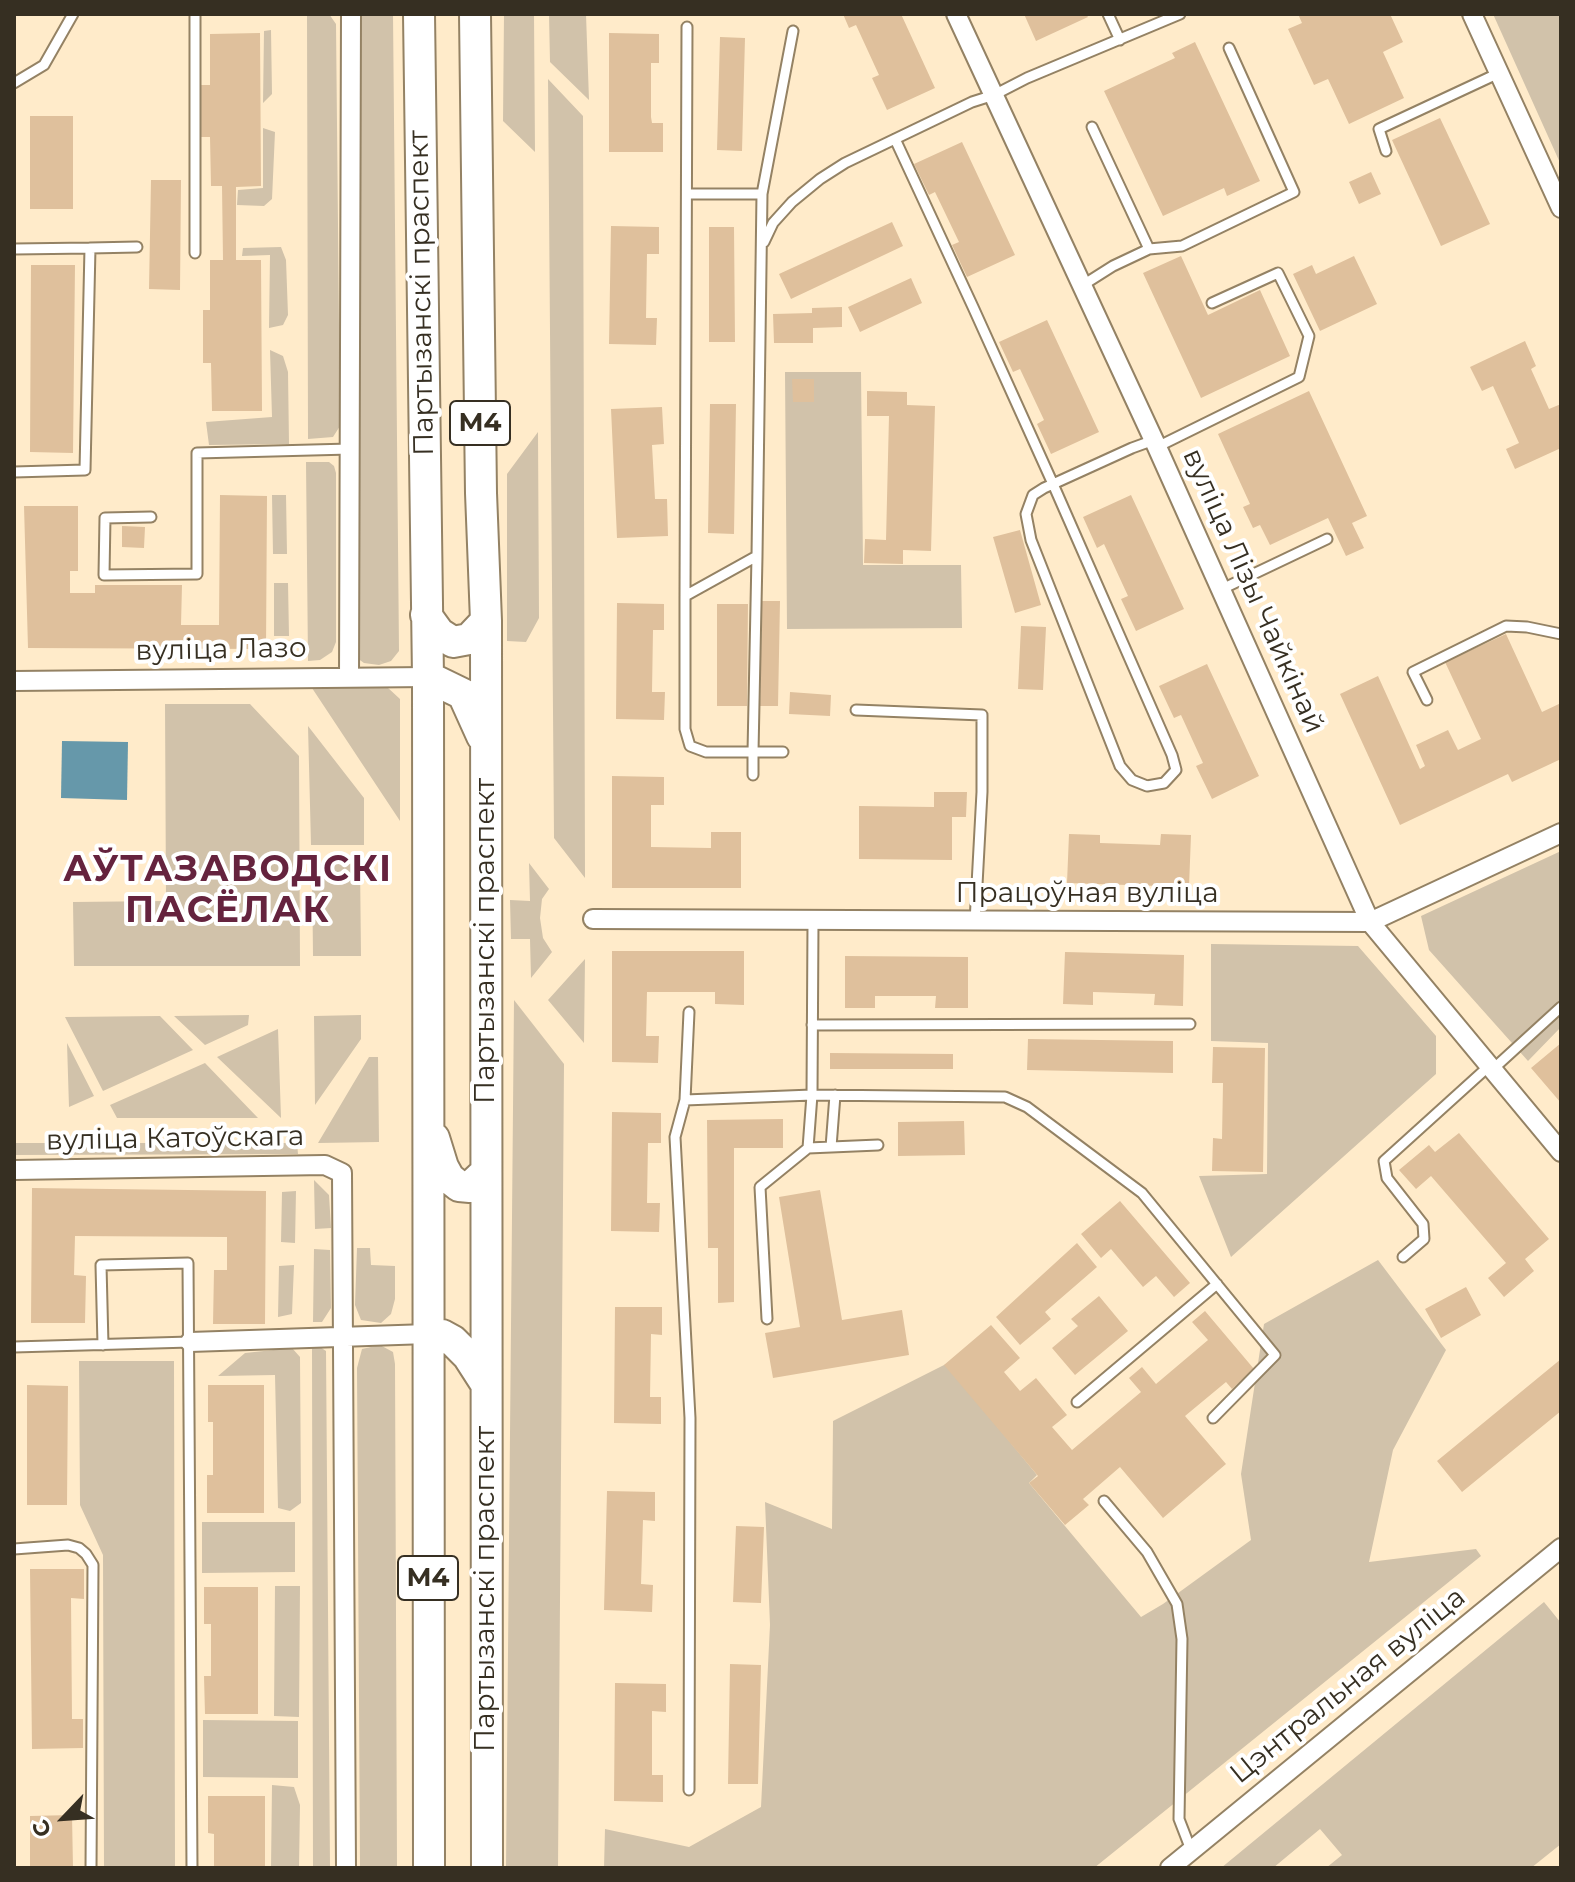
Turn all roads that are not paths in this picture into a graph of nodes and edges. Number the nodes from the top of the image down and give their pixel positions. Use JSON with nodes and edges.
{"nodes":[{"id":1,"x":73,"y":14,"type":"edge"},
{"id":2,"x":195,"y":14,"type":"edge"},
{"id":3,"x":351,"y":14,"type":"edge"},
{"id":4,"x":419,"y":14,"type":"edge"},
{"id":5,"x":475,"y":14,"type":"edge"},
{"id":6,"x":956,"y":14,"type":"edge"},
{"id":7,"x":1108,"y":14,"type":"edge"},
{"id":8,"x":1180,"y":14,"type":"edge"},
{"id":9,"x":1472,"y":14,"type":"edge"},
{"id":10,"x":687,"y":27,"type":"dead end"},
{"id":11,"x":793,"y":31,"type":"dead end"},
{"id":12,"x":1120,"y":40,"type":"junction"},
{"id":13,"x":1229,"y":48,"type":"dead end"},
{"id":14,"x":1499,"y":73,"type":"junction"},
{"id":15,"x":14,"y":83,"type":"edge"},
{"id":16,"x":994,"y":95,"type":"junction"},
{"id":17,"x":1092,"y":127,"type":"dead end"},
{"id":18,"x":895,"y":139,"type":"junction"},
{"id":19,"x":1386,"y":151,"type":"dead end"},
{"id":20,"x":687,"y":194,"type":"junction"},
{"id":21,"x":762,"y":194,"type":"junction"},
{"id":22,"x":1561,"y":208,"type":"edge"},
{"id":23,"x":762,"y":245,"type":"junction"},
{"id":24,"x":137,"y":247,"type":"dead end"},
{"id":25,"x":90,"y":248,"type":"junction"},
{"id":26,"x":14,"y":249,"type":"edge"},
{"id":27,"x":1149,"y":249,"type":"junction"},
{"id":28,"x":195,"y":253,"type":"dead end"},
{"id":29,"x":1083,"y":285,"type":"junction"},
{"id":30,"x":1212,"y":303,"type":"dead end"},
{"id":31,"x":1156,"y":443,"type":"junction"},
{"id":32,"x":350,"y":449,"type":"junction"},
{"id":33,"x":14,"y":472,"type":"edge"},
{"id":34,"x":1053,"y":484,"type":"junction"},
{"id":35,"x":151,"y":517,"type":"dead end"},
{"id":36,"x":1327,"y":539,"type":"dead end"},
{"id":37,"x":757,"y":556,"type":"junction"},
{"id":38,"x":1222,"y":589,"type":"junction"},
{"id":39,"x":685,"y":596,"type":"junction"},
{"id":40,"x":426,"y":615,"type":"junction"},
{"id":41,"x":486,"y":621,"type":"junction"},
{"id":42,"x":1561,"y":634,"type":"edge"},
{"id":43,"x":349,"y":677,"type":"junction"},
{"id":44,"x":428,"y":677,"type":"junction"},
{"id":45,"x":14,"y":681,"type":"edge"},
{"id":46,"x":1427,"y":700,"type":"dead end"},
{"id":47,"x":856,"y":710,"type":"dead end"},
{"id":48,"x":486,"y":745,"type":"junction"},
{"id":49,"x":753,"y":752,"type":"junction"},
{"id":50,"x":783,"y":752,"type":"dead end"},
{"id":51,"x":753,"y":775,"type":"dead end"},
{"id":52,"x":1561,"y":833,"type":"edge"},
{"id":53,"x":593,"y":919,"type":"dead end"},
{"id":54,"x":813,"y":922,"type":"junction"},
{"id":55,"x":975,"y":922,"type":"junction"},
{"id":56,"x":1370,"y":922,"type":"junction"},
{"id":57,"x":1561,"y":1008,"type":"edge"},
{"id":58,"x":689,"y":1012,"type":"dead end"},
{"id":59,"x":1190,"y":1024,"type":"dead end"},
{"id":60,"x":812,"y":1025,"type":"junction"},
{"id":61,"x":1491,"y":1068,"type":"junction"},
{"id":62,"x":812,"y":1095,"type":"junction"},
{"id":63,"x":835,"y":1095,"type":"junction"},
{"id":64,"x":685,"y":1100,"type":"junction"},
{"id":65,"x":427,"y":1113,"type":"junction"},
{"id":66,"x":878,"y":1145,"type":"dead end"},
{"id":67,"x":831,"y":1147,"type":"junction"},
{"id":68,"x":808,"y":1148,"type":"junction"},
{"id":69,"x":1561,"y":1152,"type":"edge"},
{"id":70,"x":14,"y":1170,"type":"edge"},
{"id":71,"x":486,"y":1172,"type":"junction"},
{"id":72,"x":1403,"y":1257,"type":"dead end"},
{"id":73,"x":1217,"y":1284,"type":"junction"},
{"id":74,"x":767,"y":1319,"type":"dead end"},
{"id":75,"x":428,"y":1334,"type":"junction"},
{"id":76,"x":344,"y":1337,"type":"junction"},
{"id":77,"x":190,"y":1342,"type":"junction"},
{"id":78,"x":103,"y":1345,"type":"junction"},
{"id":79,"x":14,"y":1347,"type":"edge"},
{"id":80,"x":486,"y":1384,"type":"junction"},
{"id":81,"x":1077,"y":1402,"type":"dead end"},
{"id":82,"x":1213,"y":1418,"type":"dead end"},
{"id":83,"x":1104,"y":1501,"type":"dead end"},
{"id":84,"x":1561,"y":1548,"type":"edge"},
{"id":85,"x":14,"y":1549,"type":"edge"},
{"id":86,"x":689,"y":1790,"type":"dead end"},
{"id":87,"x":1191,"y":1850,"type":"junction"},
{"id":88,"x":91,"y":1868,"type":"edge"},
{"id":89,"x":192,"y":1868,"type":"edge"},
{"id":90,"x":346,"y":1868,"type":"edge"},
{"id":91,"x":429,"y":1868,"type":"edge"},
{"id":92,"x":487,"y":1868,"type":"edge"},
{"id":93,"x":1170,"y":1868,"type":"edge"}],
"edges":[{"from":1,"to":15,"type":"lane"},
{"from":2,"to":28,"type":"lane"},
{"from":3,"to":32,"type":"street"},
{"from":4,"to":40,"type":"main road","name":"Партызанскі праспект","number":"М4"},
{"from":5,"to":41,"type":"main road","name":"Партызанскі праспект","number":"М4"},
{"from":6,"to":16,"type":"street","name":"вуліца Лізы Чайкінай"},
{"from":7,"to":12,"type":"lane"},
{"from":8,"to":12,"type":"lane"},
{"from":9,"to":14,"type":"street"},
{"from":10,"to":20,"type":"lane"},
{"from":11,"to":21,"type":"lane"},
{"from":12,"to":16,"type":"lane"},
{"from":13,"to":27,"type":"lane"},
{"from":14,"to":19,"type":"lane"},
{"from":14,"to":22,"type":"street"},
{"from":16,"to":18,"type":"lane"},
{"from":16,"to":29,"type":"street","name":"вуліца Лізы Чайкінай"},
{"from":17,"to":27,"type":"lane"},
{"from":18,"to":23,"type":"lane"},
{"from":18,"to":34,"type":"lane"},
{"from":20,"to":21,"type":"lane"},
{"from":20,"to":39,"type":"lane"},
{"from":21,"to":23,"type":"lane"},
{"from":23,"to":37,"type":"lane"},
{"from":24,"to":25,"type":"lane"},
{"from":25,"to":26,"type":"lane"},
{"from":25,"to":33,"type":"lane"},
{"from":27,"to":29,"type":"lane"},
{"from":29,"to":31,"type":"street","name":"вуліца Лізы Чайкінай"},
{"from":30,"to":31,"type":"lane"},
{"from":31,"to":34,"type":"lane"},
{"from":31,"to":38,"type":"street","name":"вуліца Лізы Чайкінай"},
{"from":32,"to":35,"type":"lane"},
{"from":32,"to":43,"type":"street"},
{"from":34,"to":34,"type":"lane"},
{"from":36,"to":38,"type":"lane"},
{"from":37,"to":39,"type":"lane"},
{"from":37,"to":49,"type":"lane"},
{"from":38,"to":56,"type":"street","name":"вуліца Лізы Чайкінай"},
{"from":39,"to":49,"type":"lane"},
{"from":40,"to":41,"type":"main road"},
{"from":40,"to":44,"type":"main road","name":"Партызанскі праспект","number":"М4"},
{"from":41,"to":48,"type":"main road","name":"Партызанскі праспект","number":"М4"},
{"from":42,"to":46,"type":"lane"},
{"from":43,"to":44,"type":"street","name":"вуліца Лазо"},
{"from":43,"to":45,"type":"street","name":"вуліца Лазо"},
{"from":44,"to":48,"type":"main road"},
{"from":44,"to":65,"type":"main road","name":"Партызанскі праспект","number":"М4"},
{"from":47,"to":55,"type":"lane"},
{"from":48,"to":71,"type":"main road","name":"Партызанскі праспект","number":"М4"},
{"from":49,"to":50,"type":"lane"},
{"from":49,"to":51,"type":"lane"},
{"from":52,"to":56,"type":"street","name":"Працоўная вуліца"},
{"from":53,"to":54,"type":"street","name":"Працоўная вуліца"},
{"from":54,"to":55,"type":"street","name":"Працоўная вуліца"},
{"from":54,"to":60,"type":"lane"},
{"from":55,"to":56,"type":"street","name":"Працоўная вуліца"},
{"from":56,"to":61,"type":"street","name":"вуліца Лізы Чайкінай"},
{"from":57,"to":61,"type":"lane"},
{"from":58,"to":64,"type":"lane"},
{"from":59,"to":60,"type":"lane"},
{"from":60,"to":62,"type":"lane"},
{"from":61,"to":69,"type":"street","name":"вуліца Лізы Чайкінай"},
{"from":61,"to":72,"type":"lane"},
{"from":62,"to":63,"type":"lane"},
{"from":62,"to":64,"type":"lane"},
{"from":62,"to":68,"type":"lane"},
{"from":63,"to":67,"type":"lane"},
{"from":63,"to":73,"type":"lane"},
{"from":64,"to":86,"type":"lane"},
{"from":65,"to":71,"type":"main road"},
{"from":65,"to":75,"type":"main road","name":"Партызанскі праспект","number":"М4"},
{"from":66,"to":67,"type":"lane"},
{"from":67,"to":68,"type":"lane"},
{"from":68,"to":74,"type":"lane"},
{"from":70,"to":76,"type":"street","name":"вуліца Катоўскага"},
{"from":71,"to":80,"type":"main road","name":"Партызанскі праспект","number":"М4"},
{"from":73,"to":81,"type":"lane"},
{"from":73,"to":82,"type":"lane"},
{"from":75,"to":76,"type":"street"},
{"from":75,"to":80,"type":"main road"},
{"from":75,"to":91,"type":"main road","name":"Партызанскі праспект","number":"М4"},
{"from":76,"to":77,"type":"street"},
{"from":76,"to":90,"type":"street"},
{"from":77,"to":78,"type":"lane"},
{"from":77,"to":78,"type":"lane"},
{"from":77,"to":89,"type":"lane"},
{"from":78,"to":79,"type":"lane"},
{"from":80,"to":92,"type":"main road","name":"Партызанскі праспект","number":"М4"},
{"from":83,"to":87,"type":"lane"},
{"from":84,"to":87,"type":"street","name":"Цэнтральная вуліца"},
{"from":85,"to":88,"type":"lane"},
{"from":87,"to":93,"type":"street","name":"Цэнтральная вуліца"}]}
